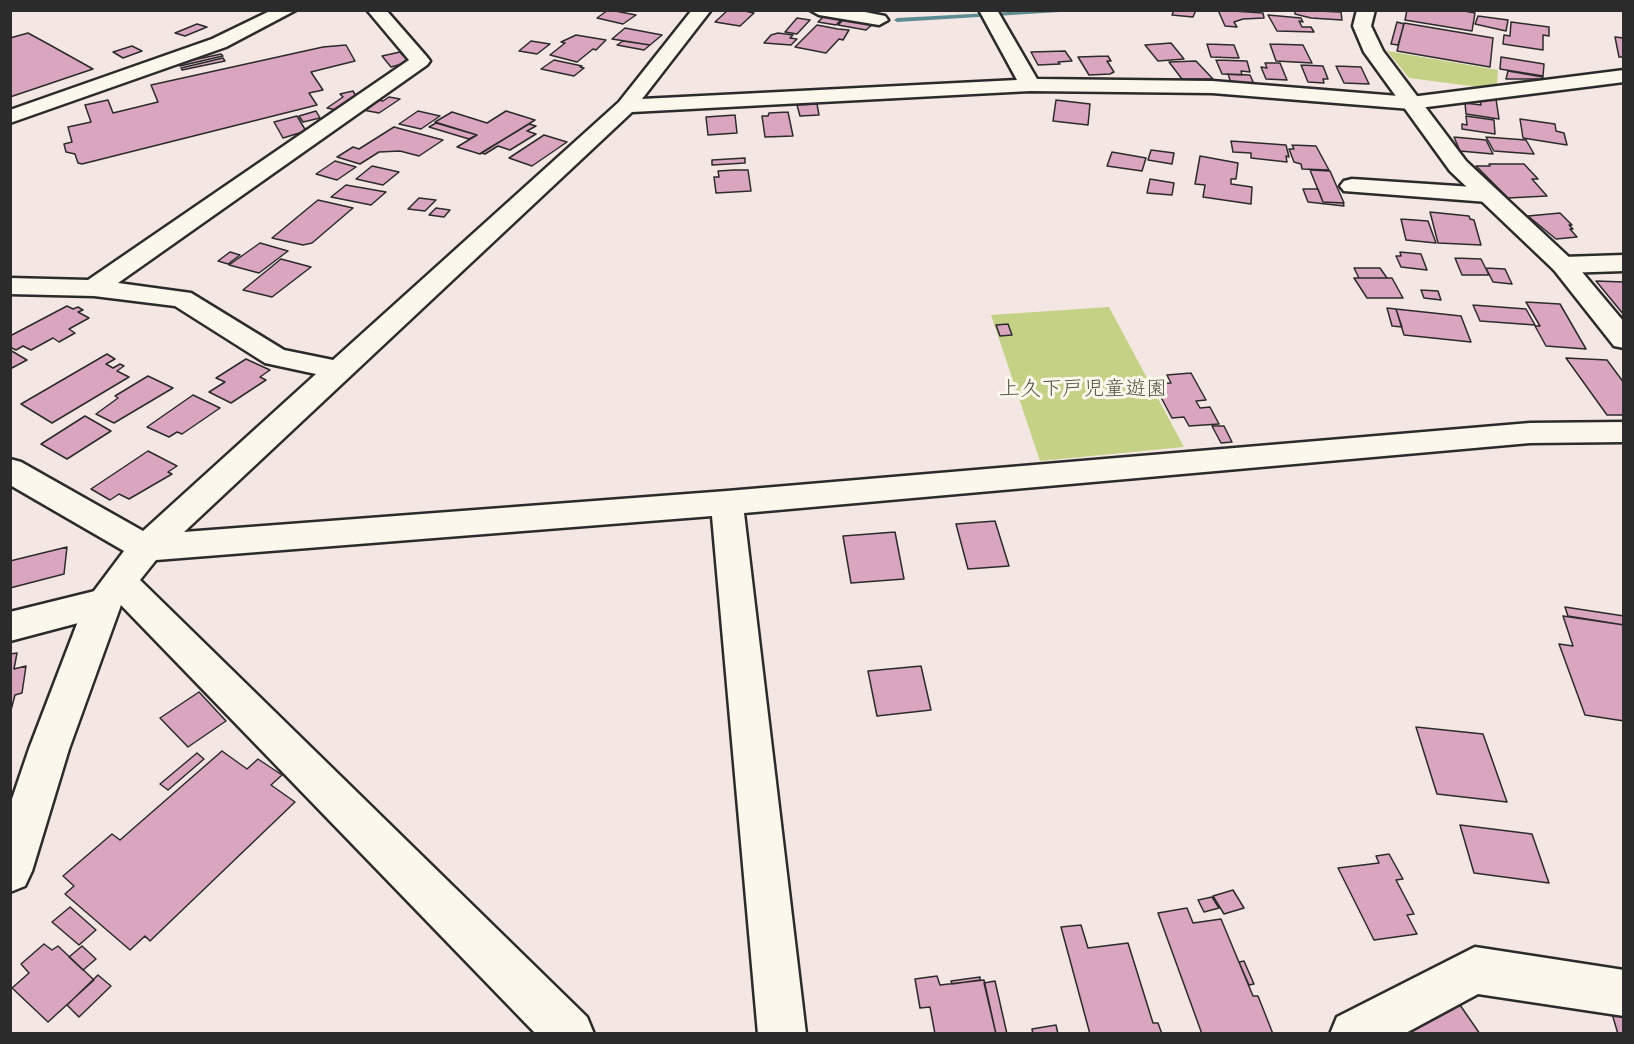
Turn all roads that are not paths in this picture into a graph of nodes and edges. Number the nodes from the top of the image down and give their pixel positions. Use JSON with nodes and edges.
{"nodes":[{"id":1,"x":376,"y":10,"type":"edge"},
{"id":2,"x":702,"y":10,"type":"edge"},
{"id":3,"x":819,"y":10,"type":"edge"},
{"id":4,"x":988,"y":10,"type":"edge"},
{"id":5,"x":1366,"y":10,"type":"edge"},
{"id":6,"x":285,"y":14,"type":"edge"},
{"id":7,"x":879,"y":20,"type":"dead end"},
{"id":8,"x":1623,"y":76,"type":"edge"},
{"id":9,"x":1030,"y":85,"type":"junction"},
{"id":10,"x":1411,"y":103,"type":"junction"},
{"id":11,"x":626,"y":105,"type":"junction"},
{"id":12,"x":10,"y":117,"type":"edge"},
{"id":13,"x":1352,"y":186,"type":"dead end"},
{"id":14,"x":1488,"y":195,"type":"junction"},
{"id":15,"x":1623,"y":263,"type":"edge"},
{"id":16,"x":1563,"y":265,"type":"junction"},
{"id":17,"x":10,"y":286,"type":"edge"},
{"id":18,"x":94,"y":288,"type":"junction"},
{"id":19,"x":1623,"y":340,"type":"edge"},
{"id":20,"x":338,"y":370,"type":"junction"},
{"id":21,"x":1623,"y":432,"type":"edge"},
{"id":22,"x":10,"y":470,"type":"edge"},
{"id":23,"x":727,"y":503,"type":"junction"},
{"id":24,"x":146,"y":548,"type":"junction"},
{"id":25,"x":111,"y":592,"type":"junction"},
{"id":26,"x":10,"y":627,"type":"edge"},
{"id":27,"x":10,"y":872,"type":"edge"},
{"id":28,"x":1623,"y":993,"type":"edge"},
{"id":29,"x":570,"y":1034,"type":"edge"},
{"id":30,"x":782,"y":1034,"type":"edge"},
{"id":31,"x":1354,"y":1034,"type":"edge"}],
"edges":[{"from":1,"to":18,"type":"street"},
{"from":2,"to":11,"type":"street"},
{"from":3,"to":7,"type":"street"},
{"from":4,"to":9,"type":"street"},
{"from":5,"to":10,"type":"street"},
{"from":6,"to":12,"type":"street"},
{"from":8,"to":10,"type":"street"},
{"from":9,"to":10,"type":"street"},
{"from":9,"to":11,"type":"street"},
{"from":10,"to":14,"type":"street"},
{"from":11,"to":20,"type":"street"},
{"from":13,"to":14,"type":"street"},
{"from":14,"to":16,"type":"street"},
{"from":15,"to":16,"type":"street"},
{"from":16,"to":19,"type":"street"},
{"from":17,"to":18,"type":"street"},
{"from":18,"to":20,"type":"street"},
{"from":20,"to":24,"type":"street"},
{"from":21,"to":23,"type":"street"},
{"from":22,"to":24,"type":"street"},
{"from":23,"to":24,"type":"street"},
{"from":23,"to":30,"type":"street"},
{"from":24,"to":25,"type":"street"},
{"from":25,"to":26,"type":"street"},
{"from":25,"to":27,"type":"street"},
{"from":25,"to":29,"type":"street"},
{"from":28,"to":31,"type":"street"}]}
